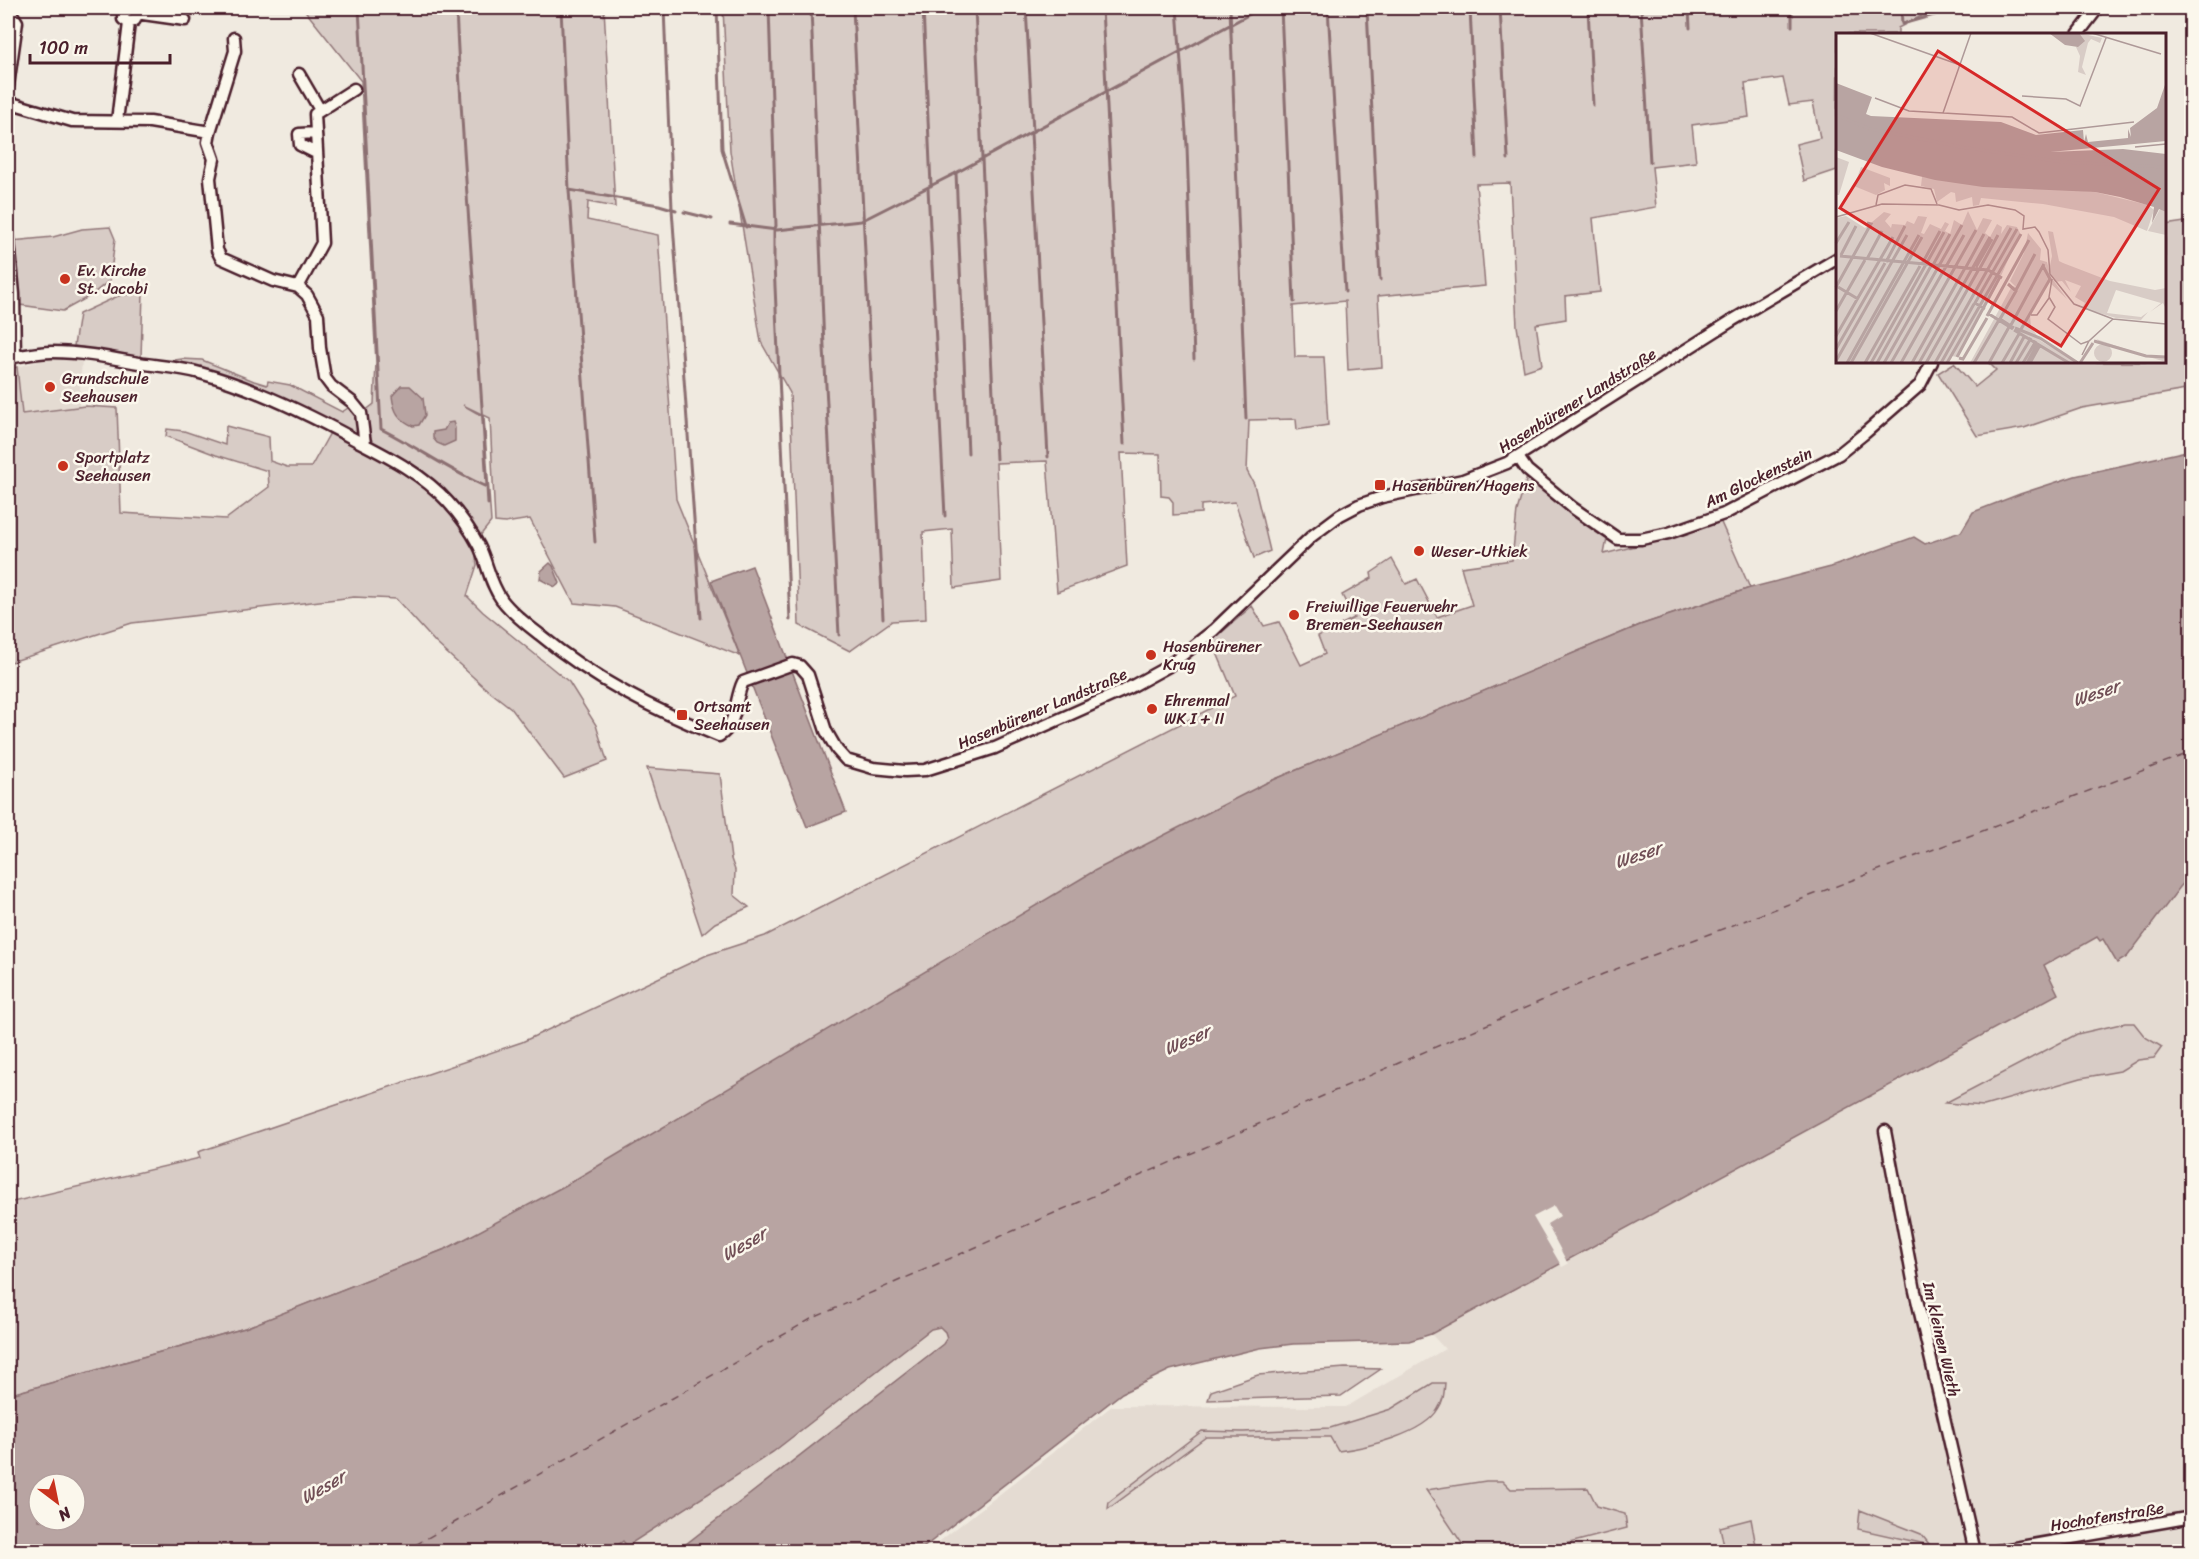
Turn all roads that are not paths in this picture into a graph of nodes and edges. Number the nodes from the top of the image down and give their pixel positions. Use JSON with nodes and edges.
{"nodes":[{"id":1,"x":2098,"y":8,"type":"edge"},
{"id":2,"x":128,"y":10,"type":"edge"},
{"id":3,"x":11,"y":13,"type":"dead end"},
{"id":4,"x":185,"y":20,"type":"dead end"},
{"id":5,"x":2079,"y":33,"type":"edge"},
{"id":6,"x":234,"y":38,"type":"dead end"},
{"id":7,"x":299,"y":74,"type":"dead end"},
{"id":8,"x":8,"y":86,"type":"edge"},
{"id":9,"x":354,"y":89,"type":"dead end"},
{"id":10,"x":8,"y":102,"type":"edge"},
{"id":11,"x":320,"y":110,"type":"junction"},
{"id":12,"x":117,"y":121,"type":"junction"},
{"id":13,"x":210,"y":132,"type":"junction"},
{"id":14,"x":316,"y":133,"type":"junction"},
{"id":15,"x":316,"y":153,"type":"junction"},
{"id":16,"x":8,"y":230,"type":"edge"},
{"id":17,"x":1836,"y":259,"type":"edge"},
{"id":18,"x":298,"y":287,"type":"junction"},
{"id":19,"x":11,"y":357,"type":"edge"},
{"id":20,"x":1931,"y":363,"type":"edge"},
{"id":21,"x":365,"y":444,"type":"junction"},
{"id":22,"x":1518,"y":457,"type":"junction"},
{"id":23,"x":1885,"y":1131,"type":"dead end"},
{"id":24,"x":2192,"y":1517,"type":"edge"},
{"id":25,"x":1975,"y":1551,"type":"edge"},
{"id":26,"x":1992,"y":1551,"type":"edge"}],
"edges":[{"from":1,"to":5,"type":"street"},
{"from":2,"to":4,"type":"street"},
{"from":2,"to":12,"type":"street"},
{"from":3,"to":8,"type":"street"},
{"from":6,"to":13,"type":"street"},
{"from":7,"to":11,"type":"street"},
{"from":9,"to":11,"type":"street"},
{"from":10,"to":12,"type":"street"},
{"from":11,"to":14,"type":"street"},
{"from":12,"to":13,"type":"street"},
{"from":13,"to":18,"type":"street"},
{"from":14,"to":15,"type":"street"},
{"from":14,"to":15,"type":"street"},
{"from":15,"to":18,"type":"street"},
{"from":16,"to":19,"type":"street"},
{"from":17,"to":22,"type":"street","name":"Hasenbürener Landstraße"},
{"from":18,"to":21,"type":"street"},
{"from":19,"to":21,"type":"street","name":"Hasenbürener Landstraße"},
{"from":20,"to":22,"type":"street","name":"Am Glockenstein"},
{"from":21,"to":22,"type":"street","name":"Hasenbürener Landstraße"},
{"from":23,"to":25,"type":"street","name":"Im kleinen Wieth"},
{"from":24,"to":26,"type":"street","name":"Hochofenstraße"}]}
